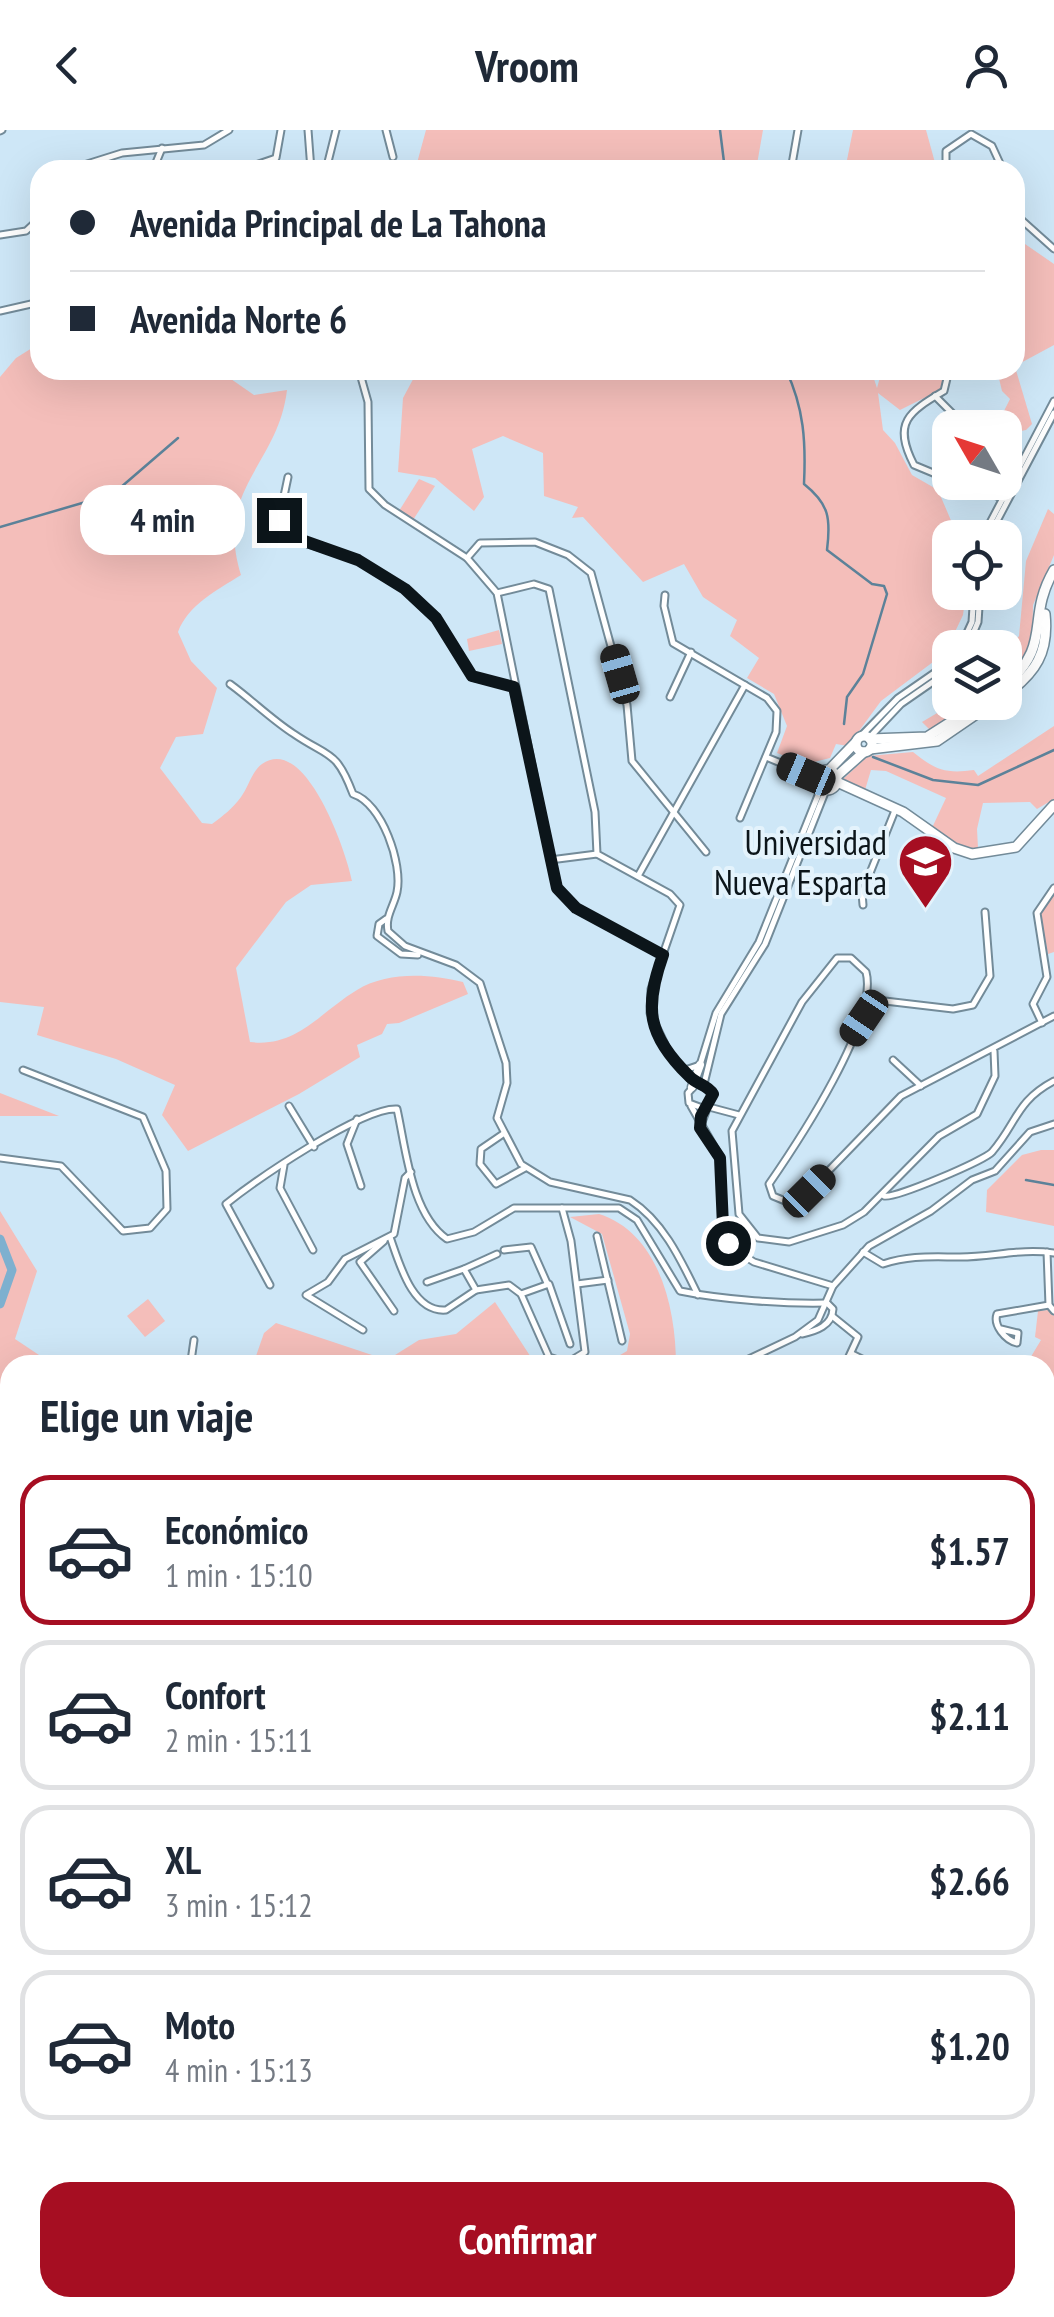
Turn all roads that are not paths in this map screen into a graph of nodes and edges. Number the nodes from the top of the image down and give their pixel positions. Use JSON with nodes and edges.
{"nodes":[{"id":1,"x":229,"y":130,"type":"edge"},
{"id":2,"x":281,"y":130,"type":"edge"},
{"id":3,"x":308,"y":130,"type":"edge"},
{"id":4,"x":336,"y":130,"type":"edge"},
{"id":5,"x":386,"y":130,"type":"edge"},
{"id":6,"x":798,"y":130,"type":"edge"},
{"id":7,"x":162,"y":148,"type":"junction"},
{"id":8,"x":393,"y":157,"type":"dead end"},
{"id":9,"x":100,"y":160,"type":"edge"},
{"id":10,"x":157,"y":160,"type":"edge"},
{"id":11,"x":270,"y":160,"type":"edge"},
{"id":12,"x":310,"y":160,"type":"edge"},
{"id":13,"x":328,"y":160,"type":"edge"},
{"id":14,"x":793,"y":160,"type":"edge"},
{"id":15,"x":946,"y":160,"type":"edge"},
{"id":16,"x":998,"y":160,"type":"edge"},
{"id":17,"x":1025,"y":223,"type":"edge"},
{"id":18,"x":30,"y":229,"type":"edge"},
{"id":19,"x":0,"y":235,"type":"edge"},
{"id":20,"x":1054,"y":250,"type":"edge"},
{"id":21,"x":30,"y":304,"type":"edge"},
{"id":22,"x":0,"y":311,"type":"edge"},
{"id":23,"x":362,"y":380,"type":"edge"},
{"id":24,"x":946,"y":380,"type":"edge"},
{"id":25,"x":935,"y":396,"type":"junction"},
{"id":26,"x":1054,"y":401,"type":"edge"},
{"id":27,"x":949,"y":410,"type":"edge"},
{"id":28,"x":1054,"y":414,"type":"edge"},
{"id":29,"x":1022,"y":467,"type":"edge"},
{"id":30,"x":1022,"y":471,"type":"edge"},
{"id":31,"x":932,"y":472,"type":"edge"},
{"id":32,"x":288,"y":477,"type":"dead end"},
{"id":33,"x":1006,"y":500,"type":"edge"},
{"id":34,"x":995,"y":520,"type":"edge"},
{"id":35,"x":467,"y":558,"type":"junction"},
{"id":36,"x":1054,"y":570,"type":"edge"},
{"id":37,"x":1054,"y":582,"type":"edge"},
{"id":38,"x":497,"y":593,"type":"junction"},
{"id":39,"x":666,"y":595,"type":"dead end"},
{"id":40,"x":691,"y":652,"type":"junction"},
{"id":41,"x":1022,"y":671,"type":"edge"},
{"id":42,"x":932,"y":674,"type":"edge"},
{"id":43,"x":1022,"y":681,"type":"edge"},
{"id":44,"x":932,"y":682,"type":"edge"},
{"id":45,"x":230,"y":684,"type":"dead end"},
{"id":46,"x":745,"y":685,"type":"junction"},
{"id":47,"x":514,"y":687,"type":"junction"},
{"id":48,"x":670,"y":698,"type":"dead end"},
{"id":49,"x":953,"y":720,"type":"edge"},
{"id":50,"x":967,"y":720,"type":"edge"},
{"id":51,"x":865,"y":743,"type":"junction"},
{"id":52,"x":766,"y":756,"type":"junction"},
{"id":53,"x":834,"y":776,"type":"junction"},
{"id":54,"x":822,"y":786,"type":"junction"},
{"id":55,"x":1054,"y":805,"type":"edge"},
{"id":56,"x":896,"y":808,"type":"junction"},
{"id":57,"x":672,"y":811,"type":"junction"},
{"id":58,"x":740,"y":818,"type":"dead end"},
{"id":59,"x":706,"y":852,"type":"dead end"},
{"id":60,"x":597,"y":854,"type":"junction"},
{"id":61,"x":550,"y":860,"type":"junction"},
{"id":62,"x":638,"y":876,"type":"junction"},
{"id":63,"x":1054,"y":888,"type":"edge"},
{"id":64,"x":863,"y":904,"type":"dead end"},
{"id":65,"x":985,"y":912,"type":"dead end"},
{"id":66,"x":388,"y":918,"type":"junction"},
{"id":67,"x":421,"y":954,"type":"junction"},
{"id":68,"x":663,"y":955,"type":"junction"},
{"id":69,"x":868,"y":999,"type":"junction"},
{"id":70,"x":1054,"y":1016,"type":"edge"},
{"id":71,"x":1042,"y":1024,"type":"junction"},
{"id":72,"x":994,"y":1051,"type":"junction"},
{"id":73,"x":893,"y":1060,"type":"dead end"},
{"id":74,"x":700,"y":1065,"type":"junction"},
{"id":75,"x":23,"y":1070,"type":"dead end"},
{"id":76,"x":682,"y":1070,"type":"junction"},
{"id":77,"x":1054,"y":1081,"type":"edge"},
{"id":78,"x":696,"y":1086,"type":"junction"},
{"id":79,"x":921,"y":1086,"type":"junction"},
{"id":80,"x":713,"y":1096,"type":"junction"},
{"id":81,"x":290,"y":1106,"type":"dead end"},
{"id":82,"x":692,"y":1106,"type":"junction"},
{"id":83,"x":707,"y":1108,"type":"junction"},
{"id":84,"x":724,"y":1109,"type":"junction"},
{"id":85,"x":739,"y":1115,"type":"junction"},
{"id":86,"x":357,"y":1120,"type":"junction"},
{"id":87,"x":1054,"y":1124,"type":"edge"},
{"id":88,"x":700,"y":1128,"type":"junction"},
{"id":89,"x":503,"y":1134,"type":"junction"},
{"id":90,"x":314,"y":1148,"type":"junction"},
{"id":91,"x":0,"y":1158,"type":"edge"},
{"id":92,"x":284,"y":1166,"type":"junction"},
{"id":93,"x":526,"y":1168,"type":"junction"},
{"id":94,"x":411,"y":1172,"type":"junction"},
{"id":95,"x":361,"y":1186,"type":"dead end"},
{"id":96,"x":883,"y":1195,"type":"junction"},
{"id":97,"x":562,"y":1208,"type":"junction"},
{"id":98,"x":598,"y":1236,"type":"dead end"},
{"id":99,"x":388,"y":1238,"type":"junction"},
{"id":100,"x":313,"y":1250,"type":"dead end"},
{"id":101,"x":504,"y":1250,"type":"dead end"},
{"id":102,"x":863,"y":1252,"type":"junction"},
{"id":103,"x":1050,"y":1252,"type":"edge"},
{"id":104,"x":497,"y":1254,"type":"dead end"},
{"id":105,"x":464,"y":1268,"type":"junction"},
{"id":106,"x":608,"y":1280,"type":"junction"},
{"id":107,"x":427,"y":1282,"type":"dead end"},
{"id":108,"x":547,"y":1282,"type":"junction"},
{"id":109,"x":270,"y":1284,"type":"dead end"},
{"id":110,"x":577,"y":1284,"type":"junction"},
{"id":111,"x":832,"y":1286,"type":"junction"},
{"id":112,"x":476,"y":1290,"type":"junction"},
{"id":113,"x":521,"y":1294,"type":"junction"},
{"id":114,"x":698,"y":1294,"type":"junction"},
{"id":115,"x":827,"y":1303,"type":"junction"},
{"id":116,"x":812,"y":1306,"type":"junction"},
{"id":117,"x":1052,"y":1308,"type":"edge"},
{"id":118,"x":394,"y":1311,"type":"dead end"},
{"id":119,"x":831,"y":1318,"type":"junction"},
{"id":120,"x":818,"y":1320,"type":"junction"},
{"id":121,"x":1000,"y":1329,"type":"dead end"},
{"id":122,"x":363,"y":1330,"type":"dead end"},
{"id":123,"x":798,"y":1334,"type":"junction"},
{"id":124,"x":194,"y":1340,"type":"dead end"},
{"id":125,"x":622,"y":1341,"type":"dead end"},
{"id":126,"x":570,"y":1344,"type":"dead end"},
{"id":127,"x":852,"y":1354,"type":"edge"},
{"id":128,"x":193,"y":1355,"type":"edge"},
{"id":129,"x":548,"y":1355,"type":"edge"},
{"id":130,"x":579,"y":1355,"type":"edge"},
{"id":131,"x":756,"y":1355,"type":"edge"}],
"edges":[{"from":1,"to":7,"type":"street"},
{"from":2,"to":11,"type":"street"},
{"from":3,"to":12,"type":"street"},
{"from":4,"to":13,"type":"street"},
{"from":5,"to":8,"type":"street"},
{"from":6,"to":14,"type":"street"},
{"from":7,"to":9,"type":"street"},
{"from":7,"to":10,"type":"street"},
{"from":15,"to":16,"type":"street"},
{"from":17,"to":20,"type":"street"},
{"from":18,"to":19,"type":"street"},
{"from":21,"to":22,"type":"street"},
{"from":23,"to":35,"type":"street"},
{"from":24,"to":25,"type":"street"},
{"from":25,"to":27,"type":"street"},
{"from":25,"to":31,"type":"street"},
{"from":26,"to":29,"type":"street"},
{"from":28,"to":30,"type":"street"},
{"from":32,"to":47,"type":"street"},
{"from":33,"to":34,"type":"street"},
{"from":35,"to":38,"type":"street"},
{"from":35,"to":57,"type":"street"},
{"from":36,"to":41,"type":"main road"},
{"from":37,"to":43,"type":"main road"},
{"from":38,"to":47,"type":"street"},
{"from":38,"to":60,"type":"street"},
{"from":39,"to":40,"type":"street"},
{"from":40,"to":46,"type":"street"},
{"from":40,"to":48,"type":"street"},
{"from":42,"to":51,"type":"street"},
{"from":44,"to":51,"type":"street"},
{"from":45,"to":66,"type":"street"},
{"from":46,"to":52,"type":"street"},
{"from":46,"to":57,"type":"street"},
{"from":47,"to":61,"type":"street"},
{"from":49,"to":51,"type":"main road"},
{"from":50,"to":51,"type":"main road"},
{"from":51,"to":53,"type":"main road"},
{"from":52,"to":54,"type":"street"},
{"from":52,"to":58,"type":"street"},
{"from":53,"to":54,"type":"main road"},
{"from":53,"to":54,"type":"main road"},
{"from":53,"to":56,"type":"main road"},
{"from":54,"to":74,"type":"street"},
{"from":54,"to":78,"type":"street"},
{"from":55,"to":56,"type":"main road"},
{"from":56,"to":64,"type":"street"},
{"from":57,"to":59,"type":"street"},
{"from":57,"to":62,"type":"street"},
{"from":60,"to":61,"type":"street"},
{"from":60,"to":62,"type":"street"},
{"from":61,"to":68,"type":"street"},
{"from":62,"to":68,"type":"street"},
{"from":63,"to":71,"type":"street"},
{"from":65,"to":69,"type":"street"},
{"from":66,"to":67,"type":"street"},
{"from":66,"to":67,"type":"street"},
{"from":67,"to":89,"type":"street"},
{"from":68,"to":76,"type":"street"},
{"from":69,"to":79,"type":"street"},
{"from":69,"to":85,"type":"street"},
{"from":70,"to":71,"type":"street"},
{"from":71,"to":72,"type":"street"},
{"from":72,"to":79,"type":"street"},
{"from":72,"to":96,"type":"street"},
{"from":73,"to":79,"type":"street"},
{"from":74,"to":76,"type":"street"},
{"from":74,"to":78,"type":"street"},
{"from":75,"to":91,"type":"street"},
{"from":76,"to":78,"type":"street"},
{"from":77,"to":96,"type":"street"},
{"from":78,"to":80,"type":"street"},
{"from":78,"to":82,"type":"street"},
{"from":80,"to":83,"type":"street"},
{"from":80,"to":84,"type":"street"},
{"from":81,"to":90,"type":"street"},
{"from":82,"to":83,"type":"street"},
{"from":82,"to":88,"type":"street"},
{"from":83,"to":84,"type":"street"},
{"from":83,"to":88,"type":"street"},
{"from":84,"to":85,"type":"street"},
{"from":85,"to":96,"type":"street"},
{"from":86,"to":90,"type":"street"},
{"from":86,"to":94,"type":"street"},
{"from":86,"to":95,"type":"street"},
{"from":87,"to":102,"type":"street"},
{"from":88,"to":111,"type":"street"},
{"from":89,"to":93,"type":"street"},
{"from":89,"to":93,"type":"street"},
{"from":90,"to":92,"type":"street"},
{"from":92,"to":100,"type":"street"},
{"from":92,"to":109,"type":"street"},
{"from":93,"to":114,"type":"street"},
{"from":94,"to":97,"type":"street"},
{"from":94,"to":99,"type":"street"},
{"from":97,"to":110,"type":"street"},
{"from":97,"to":114,"type":"street"},
{"from":98,"to":106,"type":"street"},
{"from":99,"to":112,"type":"street"},
{"from":99,"to":118,"type":"street"},
{"from":99,"to":122,"type":"street"},
{"from":101,"to":108,"type":"street"},
{"from":102,"to":103,"type":"street"},
{"from":102,"to":111,"type":"street"},
{"from":103,"to":117,"type":"street"},
{"from":104,"to":105,"type":"street"},
{"from":105,"to":107,"type":"street"},
{"from":105,"to":112,"type":"street"},
{"from":106,"to":110,"type":"street"},
{"from":106,"to":125,"type":"street"},
{"from":108,"to":113,"type":"street"},
{"from":108,"to":126,"type":"street"},
{"from":110,"to":130,"type":"street"},
{"from":111,"to":115,"type":"street"},
{"from":112,"to":113,"type":"street"},
{"from":113,"to":129,"type":"street"},
{"from":114,"to":116,"type":"street"},
{"from":115,"to":116,"type":"street"},
{"from":115,"to":119,"type":"street"},
{"from":115,"to":120,"type":"street"},
{"from":116,"to":120,"type":"street"},
{"from":117,"to":121,"type":"street"},
{"from":119,"to":120,"type":"street"},
{"from":119,"to":123,"type":"street"},
{"from":119,"to":127,"type":"street"},
{"from":120,"to":123,"type":"street"},
{"from":123,"to":131,"type":"street"},
{"from":124,"to":128,"type":"street"}]}
